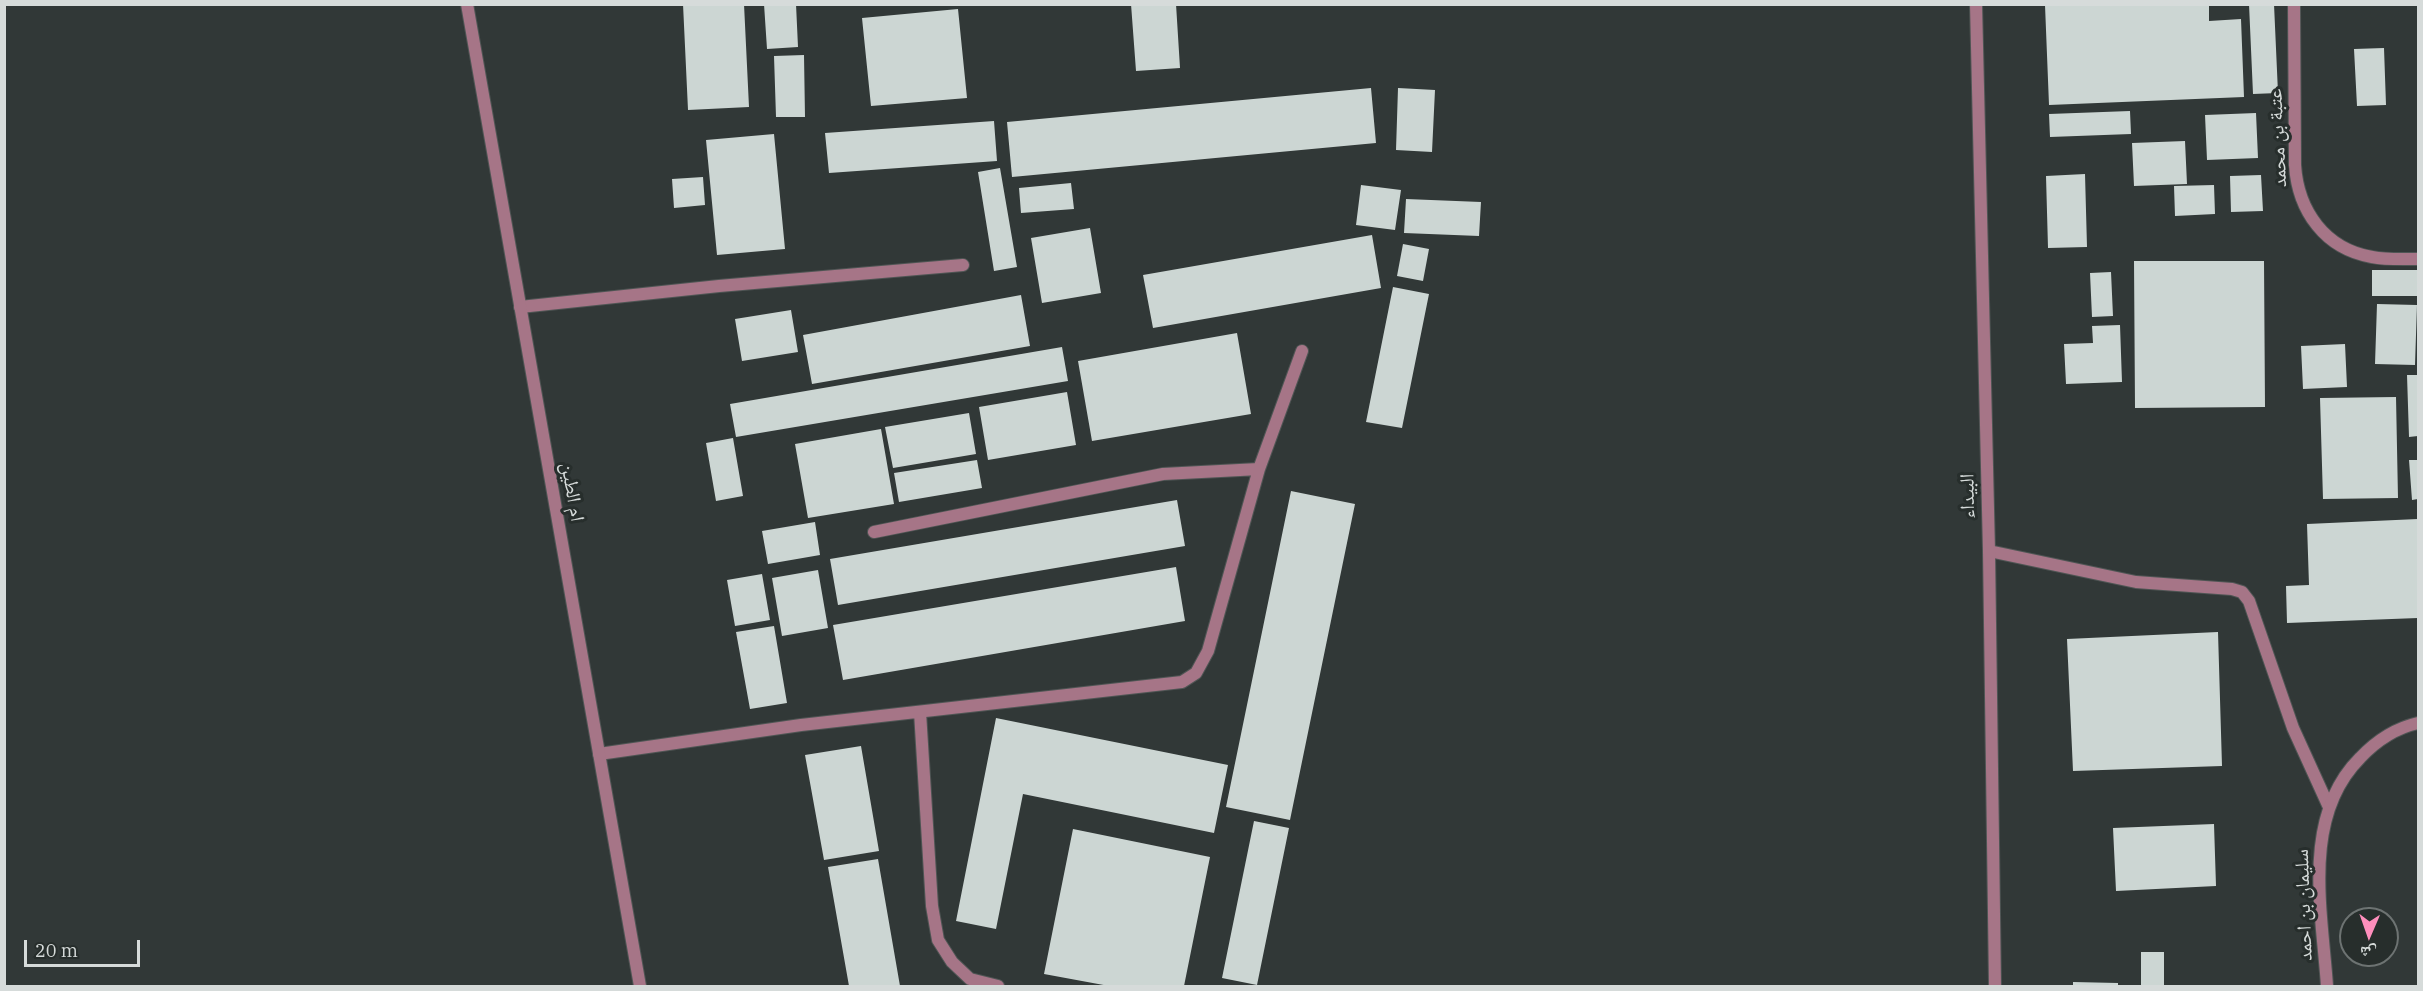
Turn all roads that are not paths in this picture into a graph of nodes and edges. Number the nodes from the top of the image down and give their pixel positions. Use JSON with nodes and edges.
{"nodes":[{"id":1,"x":467,"y":4,"type":"edge"},
{"id":2,"x":1976,"y":4,"type":"edge"},
{"id":3,"x":2294,"y":4,"type":"edge"},
{"id":4,"x":2418,"y":259,"type":"edge"},
{"id":5,"x":963,"y":265,"type":"dead end"},
{"id":6,"x":520,"y":307,"type":"junction"},
{"id":7,"x":1302,"y":351,"type":"dead end"},
{"id":8,"x":1259,"y":469,"type":"junction"},
{"id":9,"x":874,"y":532,"type":"dead end"},
{"id":10,"x":1989,"y":551,"type":"junction"},
{"id":11,"x":920,"y":712,"type":"junction"},
{"id":12,"x":2418,"y":723,"type":"edge"},
{"id":13,"x":599,"y":754,"type":"junction"},
{"id":14,"x":2328,"y":805,"type":"junction"},
{"id":15,"x":640,"y":987,"type":"edge"},
{"id":16,"x":998,"y":987,"type":"edge"},
{"id":17,"x":1995,"y":987,"type":"edge"},
{"id":18,"x":2327,"y":987,"type":"edge"}],
"edges":[{"from":1,"to":6,"type":"street","name":"ام الطين"},
{"from":2,"to":10,"type":"street","name":"البيداء"},
{"from":3,"to":4,"type":"street","name":"عتبة بن محمد"},
{"from":5,"to":6,"type":"street"},
{"from":6,"to":13,"type":"street","name":"ام الطين"},
{"from":7,"to":8,"type":"street"},
{"from":8,"to":9,"type":"street"},
{"from":8,"to":11,"type":"street"},
{"from":10,"to":14,"type":"street"},
{"from":10,"to":17,"type":"street","name":"البيداء"},
{"from":11,"to":13,"type":"street"},
{"from":11,"to":16,"type":"street"},
{"from":12,"to":14,"type":"street","name":"سليمان بن احمد"},
{"from":13,"to":15,"type":"street","name":"ام الطين"},
{"from":14,"to":18,"type":"street","name":"سليمان بن احمد"}]}
